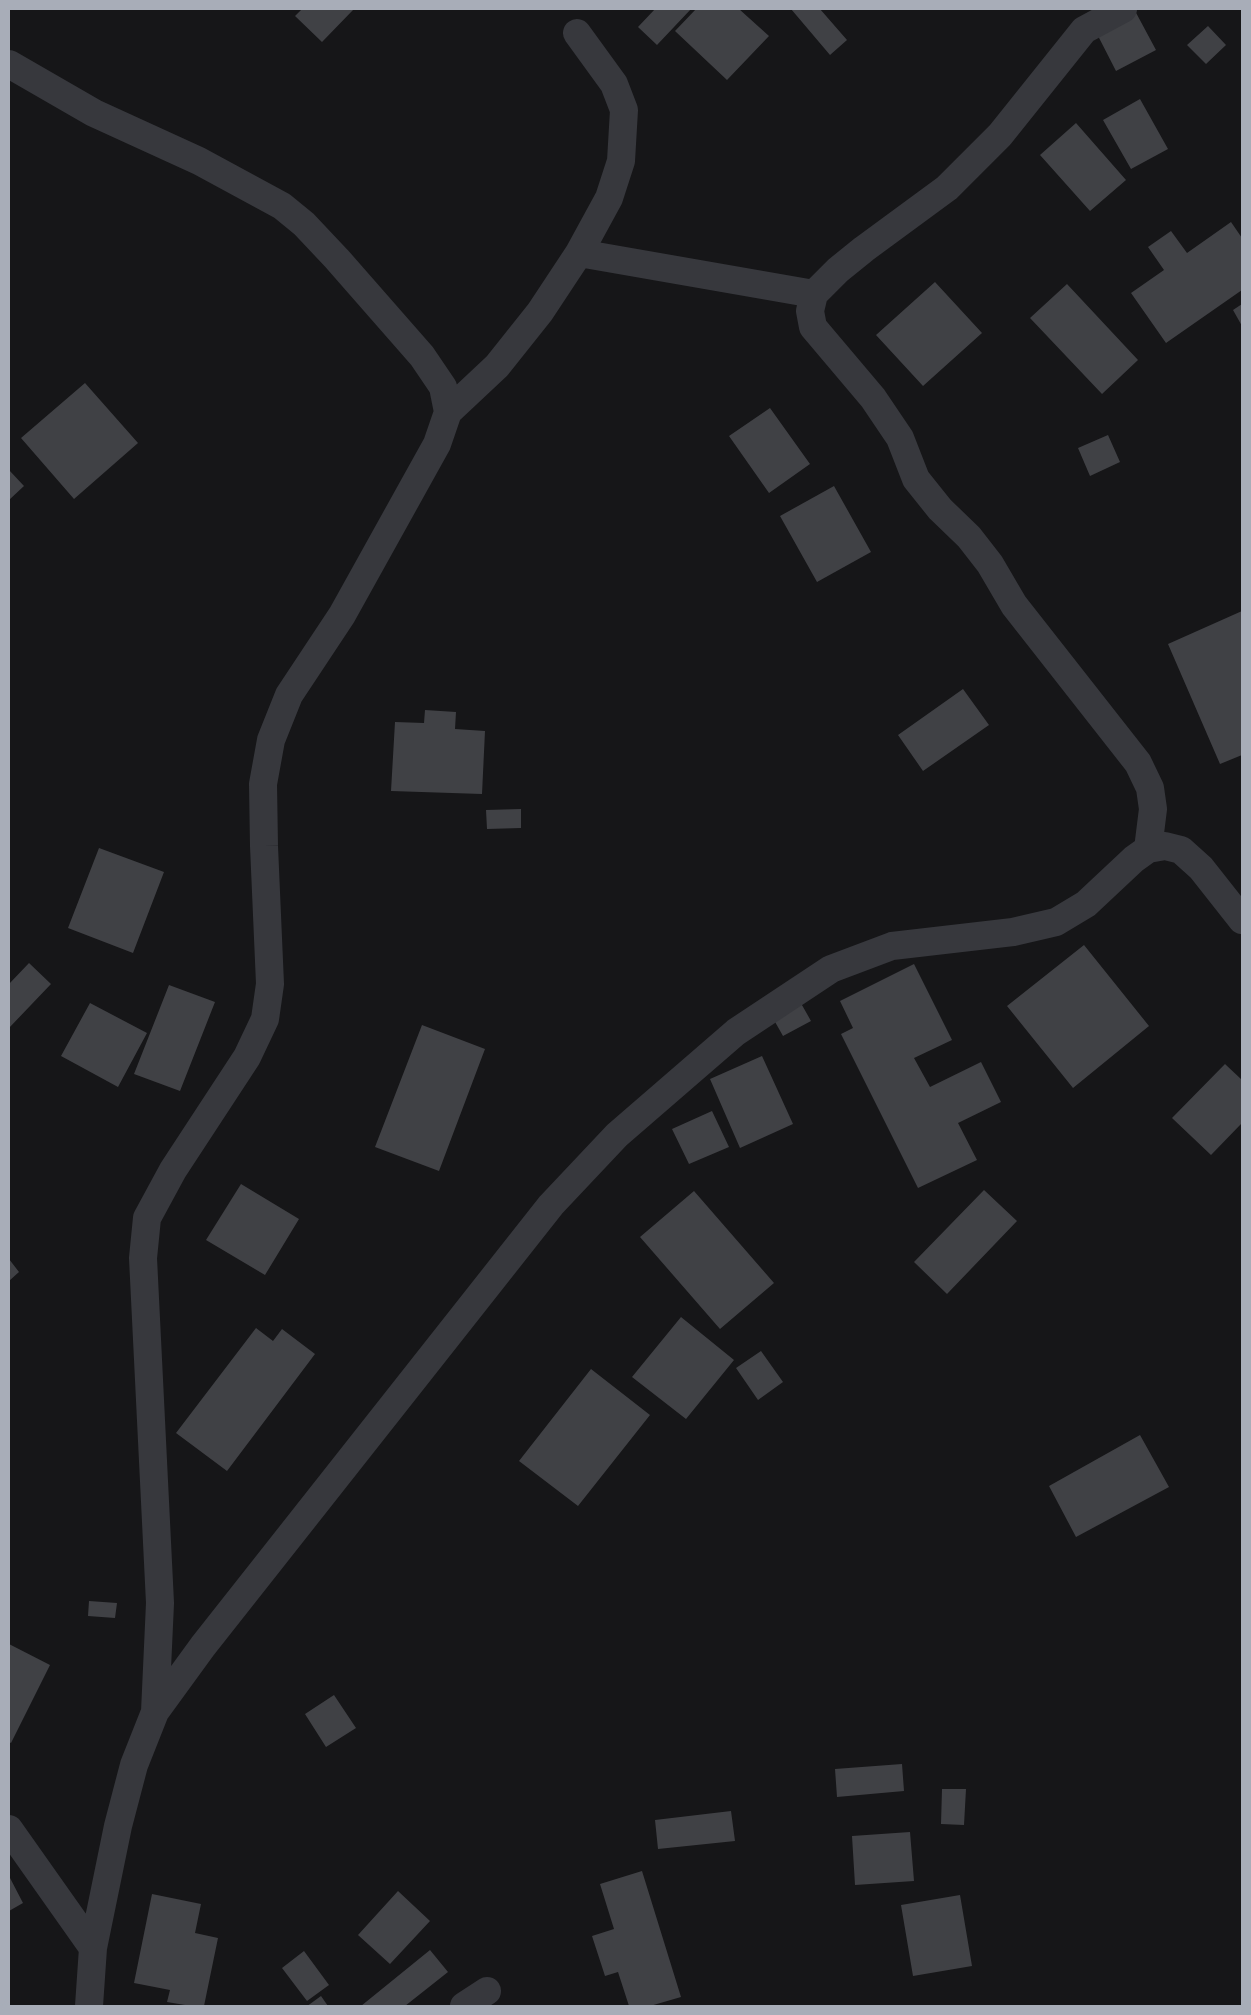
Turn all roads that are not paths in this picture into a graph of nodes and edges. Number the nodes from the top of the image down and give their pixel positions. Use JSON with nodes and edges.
{"nodes":[{"id":1,"x":1123,"y":9,"type":"edge"},
{"id":2,"x":577,"y":33,"type":"dead end"},
{"id":3,"x":9,"y":64,"type":"edge"},
{"id":4,"x":579,"y":253,"type":"junction"},
{"id":5,"x":814,"y":294,"type":"junction"},
{"id":6,"x":448,"y":412,"type":"junction"},
{"id":7,"x":1148,"y":849,"type":"junction"},
{"id":8,"x":1242,"y":920,"type":"edge"},
{"id":9,"x":155,"y":1712,"type":"junction"},
{"id":10,"x":9,"y":1830,"type":"edge"},
{"id":11,"x":93,"y":1948,"type":"junction"},
{"id":12,"x":487,"y":1991,"type":"dead end"},
{"id":13,"x":90,"y":2006,"type":"edge"},
{"id":14,"x":464,"y":2006,"type":"edge"}],
"edges":[{"from":1,"to":5,"type":"street"},
{"from":2,"to":4,"type":"street"},
{"from":3,"to":6,"type":"street"},
{"from":4,"to":5,"type":"street"},
{"from":4,"to":6,"type":"street"},
{"from":5,"to":7,"type":"street"},
{"from":6,"to":9,"type":"street"},
{"from":7,"to":8,"type":"street"},
{"from":7,"to":9,"type":"street"},
{"from":9,"to":11,"type":"street"},
{"from":10,"to":11,"type":"street"},
{"from":11,"to":13,"type":"street"},
{"from":12,"to":14,"type":"street"}]}
